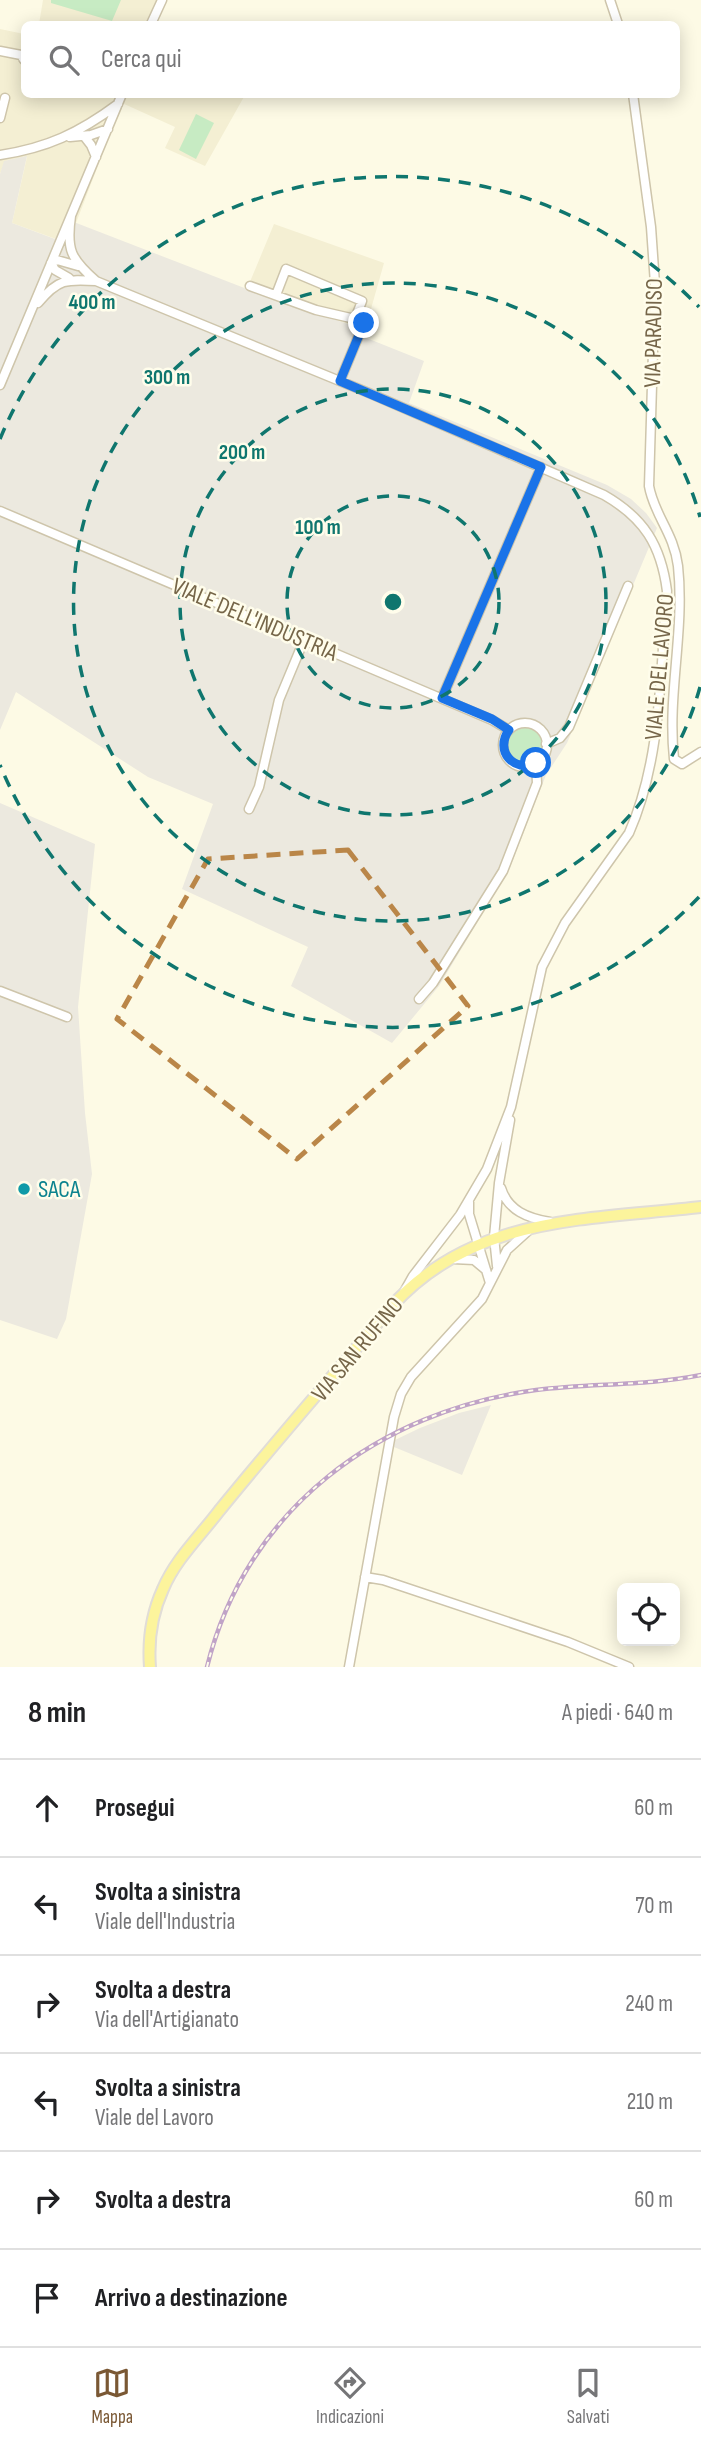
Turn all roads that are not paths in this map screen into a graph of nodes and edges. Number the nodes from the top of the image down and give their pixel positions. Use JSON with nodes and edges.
{"nodes":[{"id":1,"x":162,"y":0,"type":"edge"},
{"id":2,"x":610,"y":0,"type":"edge"},
{"id":3,"x":152,"y":21,"type":"edge"},
{"id":4,"x":617,"y":21,"type":"edge"},
{"id":5,"x":0,"y":51,"type":"edge"},
{"id":6,"x":21,"y":55,"type":"edge"},
{"id":7,"x":5,"y":98,"type":"dead end"},
{"id":8,"x":120,"y":98,"type":"edge"},
{"id":9,"x":634,"y":98,"type":"edge"},
{"id":10,"x":118,"y":104,"type":"junction"},
{"id":11,"x":0,"y":118,"type":"edge"},
{"id":12,"x":88,"y":125,"type":"junction"},
{"id":13,"x":108,"y":129,"type":"junction"},
{"id":14,"x":83,"y":136,"type":"junction"},
{"id":15,"x":67,"y":137,"type":"junction"},
{"id":16,"x":0,"y":155,"type":"edge"},
{"id":17,"x":96,"y":157,"type":"junction"},
{"id":18,"x":71,"y":216,"type":"junction"},
{"id":19,"x":51,"y":263,"type":"junction"},
{"id":20,"x":80,"y":267,"type":"junction"},
{"id":21,"x":72,"y":279,"type":"junction"},
{"id":22,"x":96,"y":281,"type":"junction"},
{"id":23,"x":250,"y":286,"type":"dead end"},
{"id":24,"x":276,"y":295,"type":"junction"},
{"id":25,"x":32,"y":310,"type":"junction"},
{"id":26,"x":355,"y":319,"type":"junction"},
{"id":27,"x":340,"y":381,"type":"junction"},
{"id":28,"x":0,"y":385,"type":"edge"},
{"id":29,"x":541,"y":467,"type":"junction"},
{"id":30,"x":0,"y":511,"type":"edge"},
{"id":31,"x":678,"y":567,"type":"junction"},
{"id":32,"x":664,"y":568,"type":"junction"},
{"id":33,"x":628,"y":586,"type":"dead end"},
{"id":34,"x":304,"y":640,"type":"junction"},
{"id":35,"x":442,"y":698,"type":"junction"},
{"id":36,"x":509,"y":730,"type":"junction"},
{"id":37,"x":546,"y":744,"type":"junction"},
{"id":38,"x":701,"y":752,"type":"edge"},
{"id":39,"x":536,"y":763,"type":"junction"},
{"id":40,"x":249,"y":809,"type":"dead end"},
{"id":41,"x":0,"y":991,"type":"edge"},
{"id":42,"x":419,"y":999,"type":"dead end"},
{"id":43,"x":67,"y":1017,"type":"dead end"},
{"id":44,"x":511,"y":1107,"type":"junction"},
{"id":45,"x":499,"y":1183,"type":"junction"},
{"id":46,"x":470,"y":1198,"type":"junction"},
{"id":47,"x":701,"y":1208,"type":"edge"},
{"id":48,"x":556,"y":1224,"type":"junction"},
{"id":49,"x":537,"y":1226,"type":"junction"},
{"id":50,"x":494,"y":1237,"type":"junction"},
{"id":51,"x":480,"y":1243,"type":"junction"},
{"id":52,"x":444,"y":1262,"type":"junction"},
{"id":53,"x":493,"y":1274,"type":"junction"},
{"id":54,"x":404,"y":1293,"type":"junction"},
{"id":55,"x":365,"y":1577,"type":"junction"},
{"id":56,"x":150,"y":1667,"type":"edge"},
{"id":57,"x":349,"y":1667,"type":"edge"},
{"id":58,"x":629,"y":1667,"type":"edge"}],
"edges":[{"from":1,"to":3,"type":"street"},
{"from":2,"to":4,"type":"street"},
{"from":5,"to":6,"type":"street"},
{"from":7,"to":11,"type":"street"},
{"from":8,"to":10,"type":"street"},
{"from":9,"to":31,"type":"street","name":"VIA PARADISO"},
{"from":10,"to":12,"type":"street"},
{"from":10,"to":13,"type":"street"},
{"from":12,"to":13,"type":"street"},
{"from":12,"to":15,"type":"street"},
{"from":13,"to":14,"type":"street"},
{"from":13,"to":17,"type":"street"},
{"from":14,"to":15,"type":"street"},
{"from":14,"to":17,"type":"street"},
{"from":15,"to":16,"type":"street"},
{"from":17,"to":18,"type":"street"},
{"from":18,"to":19,"type":"street"},
{"from":18,"to":20,"type":"street"},
{"from":19,"to":20,"type":"street"},
{"from":19,"to":21,"type":"street"},
{"from":19,"to":25,"type":"street"},
{"from":20,"to":22,"type":"street"},
{"from":21,"to":22,"type":"street"},
{"from":21,"to":25,"type":"street"},
{"from":22,"to":27,"type":"street","name":"VIALE DEL LAVORO"},
{"from":23,"to":24,"type":"street"},
{"from":24,"to":26,"type":"street"},
{"from":24,"to":26,"type":"street"},
{"from":25,"to":28,"type":"street"},
{"from":26,"to":27,"type":"street"},
{"from":27,"to":29,"type":"street","name":"VIALE DEL LAVORO"},
{"from":29,"to":32,"type":"street","name":"VIALE DEL LAVORO"},
{"from":29,"to":35,"type":"street"},
{"from":30,"to":34,"type":"street","name":"VIALE DELL'INDUSTRIA"},
{"from":31,"to":32,"type":"street"},
{"from":31,"to":38,"type":"street","name":"VIA PARADISO"},
{"from":32,"to":44,"type":"street","name":"VIALE DEL LAVORO"},
{"from":33,"to":37,"type":"street"},
{"from":34,"to":35,"type":"street","name":"VIALE DELL'INDUSTRIA"},
{"from":34,"to":40,"type":"street"},
{"from":35,"to":36,"type":"street","name":"VIALE DELL'INDUSTRIA"},
{"from":36,"to":37,"type":"street"},
{"from":36,"to":39,"type":"street"},
{"from":37,"to":39,"type":"street"},
{"from":39,"to":42,"type":"street"},
{"from":41,"to":43,"type":"street"},
{"from":44,"to":45,"type":"street","name":"VIALE DEL LAVORO"},
{"from":44,"to":46,"type":"street","name":"VIALE DEL LAVORO"},
{"from":45,"to":48,"type":"street"},
{"from":45,"to":50,"type":"street","name":"VIALE DEL LAVORO"},
{"from":46,"to":51,"type":"street"},
{"from":46,"to":54,"type":"street","name":"VIALE DEL LAVORO"},
{"from":47,"to":48,"type":"main road","name":"VIA SAN RUFINO"},
{"from":48,"to":49,"type":"main road","name":"VIA SAN RUFINO"},
{"from":49,"to":50,"type":"main road","name":"VIA SAN RUFINO"},
{"from":49,"to":53,"type":"street"},
{"from":50,"to":51,"type":"main road","name":"VIA SAN RUFINO"},
{"from":50,"to":53,"type":"street","name":"VIALE DEL LAVORO"},
{"from":51,"to":52,"type":"main road","name":"VIA SAN RUFINO"},
{"from":51,"to":53,"type":"street"},
{"from":52,"to":53,"type":"street"},
{"from":52,"to":54,"type":"main road","name":"VIA SAN RUFINO"},
{"from":53,"to":55,"type":"street"},
{"from":54,"to":56,"type":"main road","name":"VIA SAN RUFINO"},
{"from":55,"to":57,"type":"street"},
{"from":55,"to":58,"type":"street"}]}
